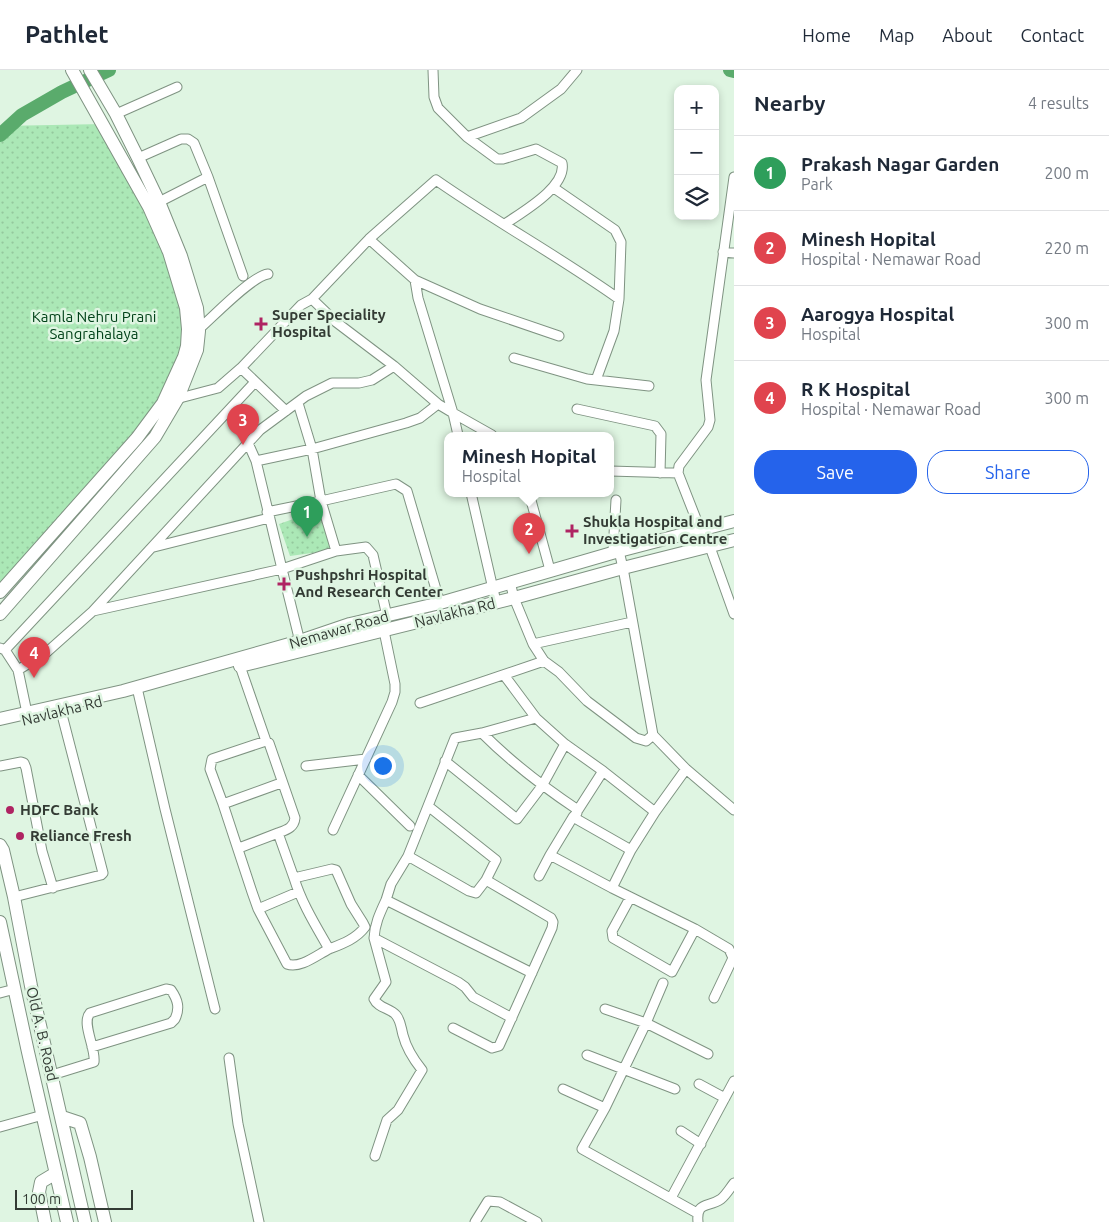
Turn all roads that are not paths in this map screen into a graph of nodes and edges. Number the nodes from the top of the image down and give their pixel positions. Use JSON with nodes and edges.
{"nodes":[{"id":1,"x":72,"y":70,"type":"edge"},
{"id":2,"x":90,"y":70,"type":"edge"},
{"id":3,"x":433,"y":70,"type":"edge"},
{"id":4,"x":577,"y":70,"type":"edge"},
{"id":5,"x":177,"y":87,"type":"dead end"},
{"id":6,"x":116,"y":114,"type":"junction"},
{"id":7,"x":467,"y":137,"type":"junction"},
{"id":8,"x":138,"y":158,"type":"junction"},
{"id":9,"x":734,"y":177,"type":"edge"},
{"id":10,"x":208,"y":178,"type":"junction"},
{"id":11,"x":554,"y":188,"type":"junction"},
{"id":12,"x":159,"y":202,"type":"junction"},
{"id":13,"x":505,"y":224,"type":"junction"},
{"id":14,"x":369,"y":239,"type":"junction"},
{"id":15,"x":723,"y":252,"type":"junction"},
{"id":16,"x":734,"y":253,"type":"edge"},
{"id":17,"x":268,"y":274,"type":"dead end"},
{"id":18,"x":243,"y":276,"type":"dead end"},
{"id":19,"x":415,"y":280,"type":"junction"},
{"id":20,"x":312,"y":299,"type":"junction"},
{"id":21,"x":619,"y":299,"type":"junction"},
{"id":22,"x":199,"y":329,"type":"junction"},
{"id":23,"x":559,"y":336,"type":"dead end"},
{"id":24,"x":514,"y":358,"type":"dead end"},
{"id":25,"x":394,"y":366,"type":"junction"},
{"id":26,"x":241,"y":368,"type":"junction"},
{"id":27,"x":596,"y":380,"type":"junction"},
{"id":28,"x":255,"y":382,"type":"junction"},
{"id":29,"x":649,"y":386,"type":"dead end"},
{"id":30,"x":178,"y":398,"type":"junction"},
{"id":31,"x":163,"y":403,"type":"junction"},
{"id":32,"x":298,"y":403,"type":"junction"},
{"id":33,"x":438,"y":404,"type":"junction"},
{"id":34,"x":578,"y":409,"type":"dead end"},
{"id":35,"x":286,"y":411,"type":"junction"},
{"id":36,"x":453,"y":413,"type":"junction"},
{"id":37,"x":457,"y":432,"type":"edge"},
{"id":38,"x":487,"y":432,"type":"edge"},
{"id":39,"x":248,"y":444,"type":"junction"},
{"id":40,"x":312,"y":449,"type":"junction"},
{"id":41,"x":256,"y":461,"type":"junction"},
{"id":42,"x":614,"y":471,"type":"edge"},
{"id":43,"x":660,"y":473,"type":"junction"},
{"id":44,"x":678,"y":473,"type":"junction"},
{"id":45,"x":472,"y":497,"type":"edge"},
{"id":46,"x":530,"y":497,"type":"edge"},
{"id":47,"x":616,"y":500,"type":"dead end"},
{"id":48,"x":322,"y":501,"type":"junction"},
{"id":49,"x":268,"y":515,"type":"junction"},
{"id":50,"x":734,"y":521,"type":"edge"},
{"id":51,"x":700,"y":530,"type":"junction"},
{"id":52,"x":734,"y":540,"type":"edge"},
{"id":53,"x":154,"y":547,"type":"junction"},
{"id":54,"x":710,"y":547,"type":"junction"},
{"id":55,"x":336,"y":551,"type":"junction"},
{"id":56,"x":616,"y":551,"type":"junction"},
{"id":57,"x":623,"y":568,"type":"junction"},
{"id":58,"x":282,"y":569,"type":"junction"},
{"id":59,"x":550,"y":570,"type":"junction"},
{"id":60,"x":510,"y":582,"type":"junction"},
{"id":61,"x":493,"y":586,"type":"junction"},
{"id":62,"x":0,"y":592,"type":"edge"},
{"id":63,"x":730,"y":592,"type":"edge"},
{"id":64,"x":514,"y":598,"type":"junction"},
{"id":65,"x":496,"y":602,"type":"junction"},
{"id":66,"x":440,"y":603,"type":"junction"},
{"id":67,"x":93,"y":611,"type":"junction"},
{"id":68,"x":0,"y":614,"type":"edge"},
{"id":69,"x":734,"y":614,"type":"edge"},
{"id":70,"x":387,"y":616,"type":"junction"},
{"id":71,"x":632,"y":622,"type":"junction"},
{"id":72,"x":384,"y":631,"type":"junction"},
{"id":73,"x":533,"y":644,"type":"junction"},
{"id":74,"x":302,"y":646,"type":"junction"},
{"id":75,"x":3,"y":649,"type":"edge"},
{"id":76,"x":544,"y":661,"type":"junction"},
{"id":77,"x":240,"y":666,"type":"junction"},
{"id":78,"x":18,"y":670,"type":"junction"},
{"id":79,"x":504,"y":675,"type":"junction"},
{"id":80,"x":138,"y":692,"type":"junction"},
{"id":81,"x":420,"y":703,"type":"dead end"},
{"id":82,"x":62,"y":711,"type":"junction"},
{"id":83,"x":28,"y":712,"type":"junction"},
{"id":84,"x":536,"y":718,"type":"junction"},
{"id":85,"x":0,"y":719,"type":"edge"},
{"id":86,"x":0,"y":727,"type":"edge"},
{"id":87,"x":482,"y":733,"type":"junction"},
{"id":88,"x":654,"y":735,"type":"junction"},
{"id":89,"x":266,"y":741,"type":"junction"},
{"id":90,"x":565,"y":744,"type":"junction"},
{"id":91,"x":366,"y":759,"type":"junction"},
{"id":92,"x":445,"y":761,"type":"junction"},
{"id":93,"x":0,"y":766,"type":"edge"},
{"id":94,"x":306,"y":766,"type":"dead end"},
{"id":95,"x":686,"y":769,"type":"junction"},
{"id":96,"x":603,"y":771,"type":"junction"},
{"id":97,"x":358,"y":775,"type":"junction"},
{"id":98,"x":281,"y":783,"type":"junction"},
{"id":99,"x":542,"y":786,"type":"junction"},
{"id":100,"x":224,"y":804,"type":"junction"},
{"id":101,"x":428,"y":806,"type":"junction"},
{"id":102,"x":734,"y":810,"type":"edge"},
{"id":103,"x":655,"y":812,"type":"junction"},
{"id":104,"x":576,"y":814,"type":"junction"},
{"id":105,"x":410,"y":826,"type":"dead end"},
{"id":106,"x":333,"y":830,"type":"dead end"},
{"id":107,"x":278,"y":833,"type":"junction"},
{"id":108,"x":0,"y":845,"type":"edge"},
{"id":109,"x":239,"y":848,"type":"junction"},
{"id":110,"x":631,"y":850,"type":"junction"},
{"id":111,"x":550,"y":855,"type":"junction"},
{"id":112,"x":408,"y":856,"type":"junction"},
{"id":113,"x":539,"y":876,"type":"dead end"},
{"id":114,"x":294,"y":878,"type":"junction"},
{"id":115,"x":486,"y":880,"type":"junction"},
{"id":116,"x":54,"y":888,"type":"junction"},
{"id":117,"x":612,"y":888,"type":"junction"},
{"id":118,"x":298,"y":892,"type":"junction"},
{"id":119,"x":14,"y":897,"type":"junction"},
{"id":120,"x":630,"y":898,"type":"junction"},
{"id":121,"x":386,"y":900,"type":"junction"},
{"id":122,"x":258,"y":909,"type":"junction"},
{"id":123,"x":0,"y":922,"type":"edge"},
{"id":124,"x":695,"y":929,"type":"junction"},
{"id":125,"x":374,"y":938,"type":"junction"},
{"id":126,"x":329,"y":949,"type":"junction"},
{"id":127,"x":532,"y":973,"type":"junction"},
{"id":128,"x":664,"y":983,"type":"dead end"},
{"id":129,"x":15,"y":989,"type":"junction"},
{"id":130,"x":0,"y":993,"type":"edge"},
{"id":131,"x":714,"y":998,"type":"dead end"},
{"id":132,"x":605,"y":1008,"type":"dead end"},
{"id":133,"x":215,"y":1009,"type":"dead end"},
{"id":134,"x":512,"y":1018,"type":"junction"},
{"id":135,"x":646,"y":1023,"type":"junction"},
{"id":136,"x":453,"y":1028,"type":"dead end"},
{"id":137,"x":92,"y":1047,"type":"junction"},
{"id":138,"x":708,"y":1054,"type":"dead end"},
{"id":139,"x":587,"y":1055,"type":"dead end"},
{"id":140,"x":229,"y":1058,"type":"dead end"},
{"id":141,"x":624,"y":1069,"type":"junction"},
{"id":142,"x":52,"y":1075,"type":"junction"},
{"id":143,"x":734,"y":1081,"type":"edge"},
{"id":144,"x":699,"y":1084,"type":"dead end"},
{"id":145,"x":675,"y":1089,"type":"dead end"},
{"id":146,"x":563,"y":1090,"type":"dead end"},
{"id":147,"x":725,"y":1098,"type":"junction"},
{"id":148,"x":605,"y":1108,"type":"junction"},
{"id":149,"x":43,"y":1115,"type":"junction"},
{"id":150,"x":62,"y":1117,"type":"junction"},
{"id":151,"x":0,"y":1127,"type":"edge"},
{"id":152,"x":681,"y":1131,"type":"dead end"},
{"id":153,"x":701,"y":1144,"type":"junction"},
{"id":154,"x":375,"y":1156,"type":"dead end"},
{"id":155,"x":56,"y":1173,"type":"junction"},
{"id":156,"x":734,"y":1183,"type":"edge"},
{"id":157,"x":671,"y":1198,"type":"junction"},
{"id":158,"x":698,"y":1217,"type":"edge"},
{"id":159,"x":46,"y":1222,"type":"edge"},
{"id":160,"x":67,"y":1222,"type":"edge"},
{"id":161,"x":85,"y":1222,"type":"edge"},
{"id":162,"x":105,"y":1222,"type":"edge"},
{"id":163,"x":259,"y":1222,"type":"edge"},
{"id":164,"x":475,"y":1222,"type":"edge"},
{"id":165,"x":537,"y":1222,"type":"edge"}],
"edges":[{"from":1,"to":31,"type":"main road"},
{"from":2,"to":6,"type":"main road"},
{"from":3,"to":7,"type":"street"},
{"from":4,"to":7,"type":"street"},
{"from":5,"to":6,"type":"street"},
{"from":6,"to":8,"type":"main road"},
{"from":7,"to":11,"type":"street"},
{"from":8,"to":10,"type":"street"},
{"from":8,"to":12,"type":"main road"},
{"from":9,"to":15,"type":"street"},
{"from":10,"to":12,"type":"street"},
{"from":10,"to":18,"type":"street"},
{"from":11,"to":13,"type":"street"},
{"from":11,"to":21,"type":"street"},
{"from":12,"to":22,"type":"main road"},
{"from":13,"to":14,"type":"street"},
{"from":13,"to":21,"type":"street"},
{"from":14,"to":19,"type":"street"},
{"from":14,"to":20,"type":"street"},
{"from":15,"to":16,"type":"street"},
{"from":15,"to":44,"type":"street"},
{"from":17,"to":22,"type":"street"},
{"from":19,"to":23,"type":"street"},
{"from":19,"to":36,"type":"street"},
{"from":20,"to":25,"type":"street"},
{"from":20,"to":26,"type":"street"},
{"from":21,"to":27,"type":"street"},
{"from":22,"to":30,"type":"main road"},
{"from":24,"to":27,"type":"street"},
{"from":25,"to":32,"type":"street"},
{"from":25,"to":33,"type":"street"},
{"from":26,"to":28,"type":"street"},
{"from":26,"to":30,"type":"street"},
{"from":27,"to":29,"type":"street"},
{"from":28,"to":35,"type":"street"},
{"from":28,"to":75,"type":"street"},
{"from":30,"to":31,"type":"street"},
{"from":30,"to":68,"type":"main road"},
{"from":31,"to":62,"type":"main road"},
{"from":32,"to":35,"type":"street"},
{"from":32,"to":40,"type":"street"},
{"from":33,"to":36,"type":"street"},
{"from":33,"to":40,"type":"street"},
{"from":34,"to":43,"type":"street"},
{"from":35,"to":39,"type":"street"},
{"from":36,"to":37,"type":"street"},
{"from":36,"to":38,"type":"street"},
{"from":39,"to":41,"type":"street"},
{"from":39,"to":53,"type":"street"},
{"from":40,"to":41,"type":"street"},
{"from":40,"to":48,"type":"street"},
{"from":41,"to":49,"type":"street"},
{"from":42,"to":43,"type":"street"},
{"from":43,"to":44,"type":"street"},
{"from":44,"to":51,"type":"street"},
{"from":45,"to":61,"type":"street"},
{"from":46,"to":59,"type":"street"},
{"from":47,"to":56,"type":"street"},
{"from":48,"to":49,"type":"street"},
{"from":48,"to":55,"type":"street"},
{"from":48,"to":66,"type":"street"},
{"from":49,"to":53,"type":"street"},
{"from":49,"to":58,"type":"street"},
{"from":50,"to":51,"type":"main road","name":"Nemawar Road"},
{"from":51,"to":54,"type":"street"},
{"from":51,"to":56,"type":"main road","name":"Nemawar Road"},
{"from":52,"to":54,"type":"main road","name":"Navlakha Rd"},
{"from":53,"to":67,"type":"street"},
{"from":54,"to":57,"type":"main road","name":"Navlakha Rd"},
{"from":54,"to":63,"type":"street"},
{"from":55,"to":58,"type":"street"},
{"from":55,"to":70,"type":"street"},
{"from":56,"to":57,"type":"street"},
{"from":56,"to":59,"type":"main road","name":"Nemawar Road"},
{"from":57,"to":64,"type":"main road","name":"Navlakha Rd"},
{"from":57,"to":71,"type":"street"},
{"from":58,"to":67,"type":"street"},
{"from":58,"to":74,"type":"street"},
{"from":59,"to":60,"type":"main road","name":"Nemawar Road"},
{"from":60,"to":61,"type":"main road","name":"Nemawar Road"},
{"from":60,"to":64,"type":"street"},
{"from":61,"to":65,"type":"street"},
{"from":61,"to":66,"type":"main road","name":"Nemawar Road"},
{"from":63,"to":69,"type":"street"},
{"from":64,"to":65,"type":"main road","name":"Navlakha Rd"},
{"from":64,"to":73,"type":"street"},
{"from":65,"to":72,"type":"main road","name":"Navlakha Rd"},
{"from":66,"to":70,"type":"main road","name":"Nemawar Road"},
{"from":67,"to":78,"type":"street"},
{"from":70,"to":74,"type":"main road","name":"Nemawar Road"},
{"from":71,"to":73,"type":"street"},
{"from":71,"to":88,"type":"street"},
{"from":72,"to":74,"type":"main road","name":"Navlakha Rd"},
{"from":72,"to":91,"type":"street"},
{"from":73,"to":76,"type":"street"},
{"from":74,"to":77,"type":"main road","name":"Navlakha Rd"},
{"from":74,"to":83,"type":"main road","name":"Nemawar Road"},
{"from":75,"to":78,"type":"street"},
{"from":76,"to":79,"type":"street"},
{"from":76,"to":88,"type":"street"},
{"from":77,"to":80,"type":"main road","name":"Navlakha Rd"},
{"from":77,"to":89,"type":"street"},
{"from":78,"to":83,"type":"street"},
{"from":79,"to":81,"type":"street"},
{"from":79,"to":84,"type":"street"},
{"from":80,"to":82,"type":"main road","name":"Navlakha Rd"},
{"from":80,"to":133,"type":"street"},
{"from":82,"to":86,"type":"main road","name":"Navlakha Rd"},
{"from":82,"to":116,"type":"street"},
{"from":83,"to":85,"type":"main road","name":"Nemawar Road"},
{"from":84,"to":87,"type":"street"},
{"from":84,"to":90,"type":"street"},
{"from":87,"to":92,"type":"street"},
{"from":87,"to":99,"type":"street"},
{"from":88,"to":95,"type":"street"},
{"from":89,"to":98,"type":"street"},
{"from":89,"to":100,"type":"street"},
{"from":90,"to":96,"type":"street"},
{"from":90,"to":99,"type":"street"},
{"from":91,"to":94,"type":"street"},
{"from":91,"to":97,"type":"street"},
{"from":92,"to":99,"type":"street"},
{"from":92,"to":101,"type":"street"},
{"from":93,"to":116,"type":"street"},
{"from":95,"to":102,"type":"street"},
{"from":95,"to":103,"type":"street"},
{"from":96,"to":103,"type":"street"},
{"from":96,"to":104,"type":"street"},
{"from":97,"to":105,"type":"street"},
{"from":97,"to":106,"type":"street"},
{"from":98,"to":100,"type":"street"},
{"from":98,"to":107,"type":"street"},
{"from":99,"to":104,"type":"street"},
{"from":100,"to":109,"type":"street"},
{"from":101,"to":112,"type":"street"},
{"from":101,"to":115,"type":"street"},
{"from":103,"to":110,"type":"street"},
{"from":104,"to":110,"type":"street"},
{"from":104,"to":111,"type":"street"},
{"from":107,"to":109,"type":"street"},
{"from":107,"to":114,"type":"street"},
{"from":108,"to":119,"type":"main road","name":"Old A. B. Road"},
{"from":109,"to":122,"type":"street"},
{"from":110,"to":117,"type":"street"},
{"from":111,"to":113,"type":"street"},
{"from":111,"to":117,"type":"street"},
{"from":112,"to":115,"type":"street"},
{"from":112,"to":121,"type":"street"},
{"from":114,"to":118,"type":"street"},
{"from":114,"to":126,"type":"street"},
{"from":115,"to":127,"type":"street"},
{"from":116,"to":119,"type":"street"},
{"from":117,"to":120,"type":"street"},
{"from":118,"to":122,"type":"street"},
{"from":118,"to":126,"type":"street"},
{"from":119,"to":142,"type":"main road","name":"Old A. B. Road"},
{"from":120,"to":124,"type":"street"},
{"from":120,"to":124,"type":"street"},
{"from":121,"to":125,"type":"street"},
{"from":121,"to":127,"type":"street"},
{"from":122,"to":126,"type":"street"},
{"from":123,"to":129,"type":"main road","name":"Old A. B. Road"},
{"from":124,"to":131,"type":"street"},
{"from":125,"to":134,"type":"street"},
{"from":125,"to":154,"type":"street"},
{"from":127,"to":134,"type":"street"},
{"from":128,"to":135,"type":"street"},
{"from":129,"to":130,"type":"street"},
{"from":129,"to":149,"type":"main road","name":"Old A. B. Road"},
{"from":132,"to":135,"type":"street"},
{"from":134,"to":136,"type":"street"},
{"from":135,"to":138,"type":"street"},
{"from":135,"to":141,"type":"street"},
{"from":137,"to":137,"type":"street"},
{"from":137,"to":142,"type":"street"},
{"from":139,"to":141,"type":"street"},
{"from":140,"to":163,"type":"street"},
{"from":141,"to":145,"type":"street"},
{"from":141,"to":148,"type":"street"},
{"from":142,"to":150,"type":"main road","name":"Old A. B. Road"},
{"from":143,"to":147,"type":"street"},
{"from":144,"to":147,"type":"street"},
{"from":146,"to":148,"type":"street"},
{"from":147,"to":153,"type":"street"},
{"from":148,"to":157,"type":"street"},
{"from":149,"to":151,"type":"street"},
{"from":149,"to":155,"type":"main road","name":"Old A. B. Road"},
{"from":150,"to":161,"type":"main road","name":"Old A. B. Road"},
{"from":150,"to":162,"type":"main road"},
{"from":152,"to":153,"type":"street"},
{"from":153,"to":157,"type":"street"},
{"from":155,"to":159,"type":"main road"},
{"from":155,"to":160,"type":"main road","name":"Old A. B. Road"},
{"from":156,"to":158,"type":"street"},
{"from":157,"to":158,"type":"street"},
{"from":164,"to":165,"type":"street"}]}
